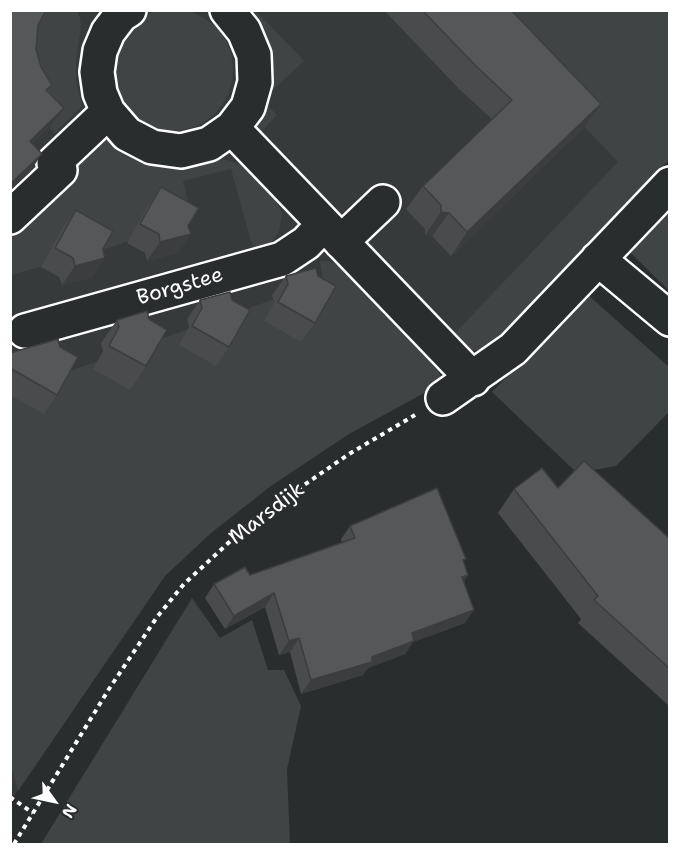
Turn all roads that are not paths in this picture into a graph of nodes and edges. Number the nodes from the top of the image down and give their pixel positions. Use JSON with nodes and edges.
{"nodes":[{"id":1,"x":227,"y":10,"type":"edge"},
{"id":2,"x":122,"y":12,"type":"edge"},
{"id":3,"x":108,"y":112,"type":"junction"},
{"id":4,"x":232,"y":128,"type":"junction"},
{"id":5,"x":669,"y":184,"type":"edge"},
{"id":6,"x":382,"y":202,"type":"dead end"},
{"id":7,"x":10,"y":216,"type":"edge"},
{"id":8,"x":333,"y":233,"type":"junction"},
{"id":9,"x":598,"y":260,"type":"junction"},
{"id":10,"x":669,"y":319,"type":"edge"},
{"id":11,"x":25,"y":331,"type":"dead end"},
{"id":12,"x":473,"y":379,"type":"junction"},
{"id":13,"x":443,"y":398,"type":"road end"}],
"edges":[{"from":1,"to":4,"type":"street"},
{"from":2,"to":3,"type":"street"},
{"from":3,"to":4,"type":"street"},
{"from":3,"to":7,"type":"street"},
{"from":4,"to":8,"type":"street"},
{"from":5,"to":9,"type":"street"},
{"from":6,"to":8,"type":"street","name":"Borgstee"},
{"from":8,"to":11,"type":"street","name":"Borgstee"},
{"from":8,"to":12,"type":"street"},
{"from":9,"to":10,"type":"street"},
{"from":9,"to":12,"type":"street"},
{"from":12,"to":13,"type":"street"}]}
